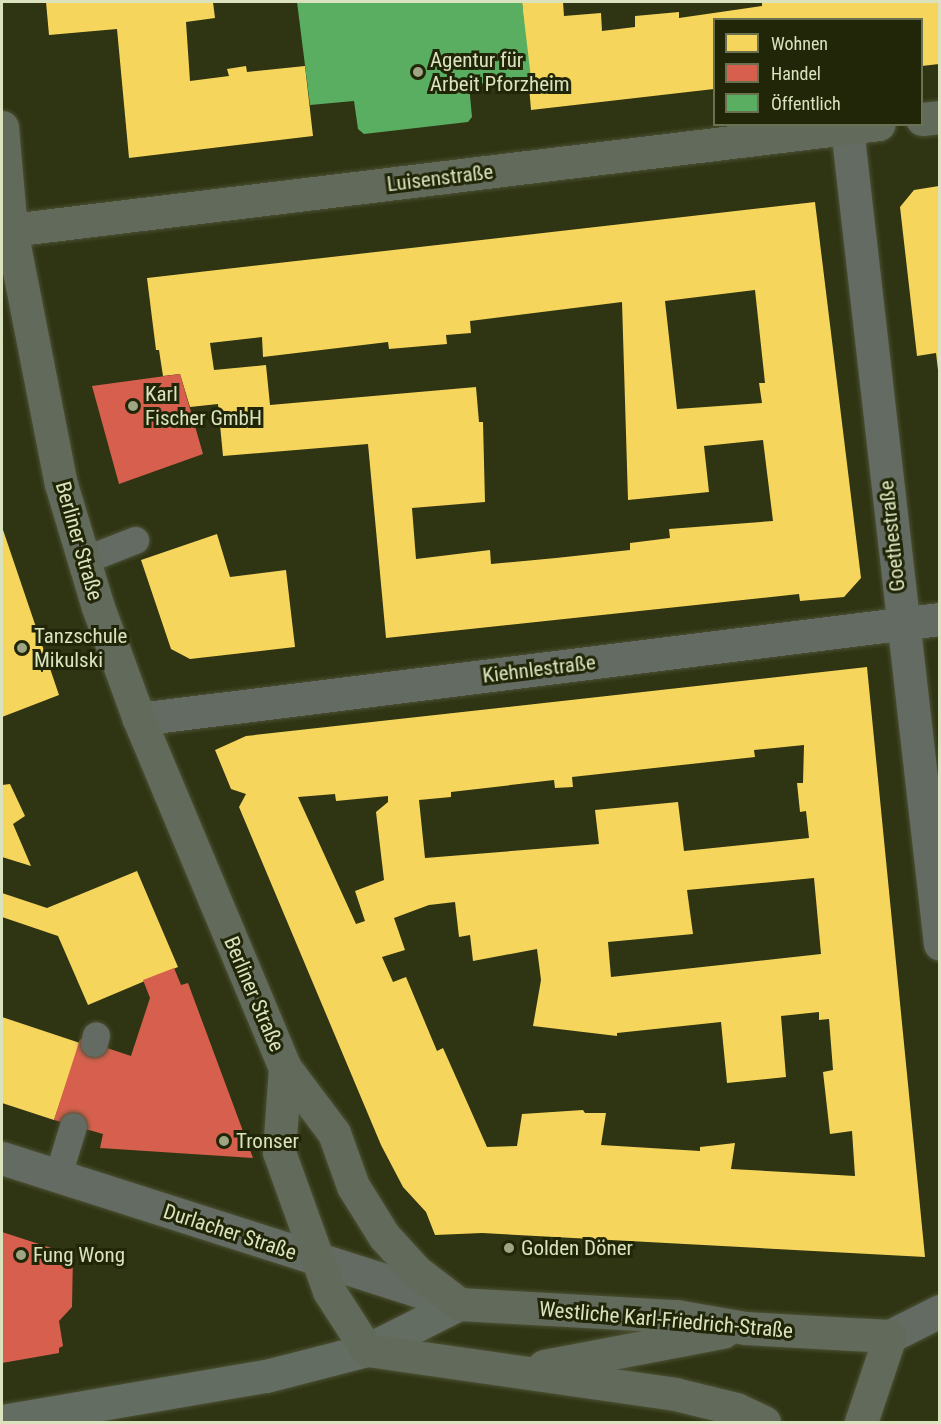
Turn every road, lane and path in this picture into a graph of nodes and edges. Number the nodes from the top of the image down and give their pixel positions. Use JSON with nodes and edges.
{"nodes":[{"id":1,"x":939,"y":117,"type":"edge"},
{"id":2,"x":923,"y":119,"type":"edge"},
{"id":3,"x":863,"y":126,"type":"edge"},
{"id":4,"x":2,"y":127,"type":"edge"},
{"id":5,"x":847,"y":128,"type":"junction"},
{"id":6,"x":6,"y":231,"type":"edge"},
{"id":7,"x":135,"y":540,"type":"dead end"},
{"id":8,"x":84,"y":561,"type":"junction"},
{"id":9,"x":939,"y":619,"type":"edge"},
{"id":10,"x":902,"y":623,"type":"junction"},
{"id":11,"x":139,"y":719,"type":"junction"},
{"id":12,"x":931,"y":781,"type":"edge"},
{"id":13,"x":939,"y":944,"type":"edge"},
{"id":14,"x":285,"y":1068,"type":"junction"},
{"id":15,"x":73,"y":1126,"type":"dead end"},
{"id":16,"x":2,"y":1158,"type":"edge"},
{"id":17,"x":58,"y":1175,"type":"junction"},
{"id":18,"x":316,"y":1260,"type":"junction"},
{"id":19,"x":459,"y":1304,"type":"junction"},
{"id":20,"x":939,"y":1311,"type":"edge"},
{"id":21,"x":745,"y":1328,"type":"junction"},
{"id":22,"x":890,"y":1336,"type":"junction"},
{"id":23,"x":939,"y":1340,"type":"edge"},
{"id":24,"x":367,"y":1350,"type":"junction"},
{"id":25,"x":515,"y":1371,"type":"junction"},
{"id":26,"x":2,"y":1421,"type":"edge"},
{"id":27,"x":764,"y":1422,"type":"edge"},
{"id":28,"x":861,"y":1422,"type":"edge"}],
"edges":[{"from":1,"to":2,"type":"main road"},
{"from":3,"to":5,"type":"main road","name":"Luisenstraße"},
{"from":4,"to":6,"type":"main road","name":"Berliner Straße"},
{"from":5,"to":6,"type":"main road","name":"Luisenstraße"},
{"from":5,"to":10,"type":"street","name":"Goethestraße"},
{"from":6,"to":8,"type":"main road","name":"Berliner Straße"},
{"from":7,"to":8,"type":"lane"},
{"from":8,"to":11,"type":"main road","name":"Berliner Straße"},
{"from":9,"to":10,"type":"street","name":"Kiehnlestraße"},
{"from":10,"to":11,"type":"street","name":"Kiehnlestraße"},
{"from":10,"to":12,"type":"street","name":"Goethestraße"},
{"from":11,"to":14,"type":"main road","name":"Berliner Straße"},
{"from":12,"to":13,"type":"street","name":"Goethestraße"},
{"from":14,"to":18,"type":"main road","name":"Berliner Straße"},
{"from":14,"to":19,"type":"main road","name":"Berliner Straße"},
{"from":15,"to":17,"type":"lane"},
{"from":16,"to":17,"type":"street","name":"Durlacher Straße"},
{"from":17,"to":18,"type":"street","name":"Durlacher Straße"},
{"from":18,"to":19,"type":"street","name":"Durlacher Straße"},
{"from":18,"to":24,"type":"main road","name":"Berliner Straße"},
{"from":19,"to":21,"type":"main road","name":"Westliche Karl-Friedrich-Straße"},
{"from":19,"to":24,"type":"main road","name":"Westliche Karl-Friedrich-Straße"},
{"from":20,"to":22,"type":"street"},
{"from":21,"to":22,"type":"main road","name":"Westliche Karl-Friedrich-Straße"},
{"from":21,"to":25,"type":"main road"},
{"from":22,"to":23,"type":"street","name":"Westliche Karl-Friedrich-Straße"},
{"from":22,"to":28,"type":"main road"},
{"from":24,"to":25,"type":"main road","name":"Westliche Karl-Friedrich-Straße"},
{"from":24,"to":26,"type":"main road","name":"Westliche Karl-Friedrich-Straße"},
{"from":25,"to":27,"type":"main road","name":"Westliche Karl-Friedrich-Straße"}]}
